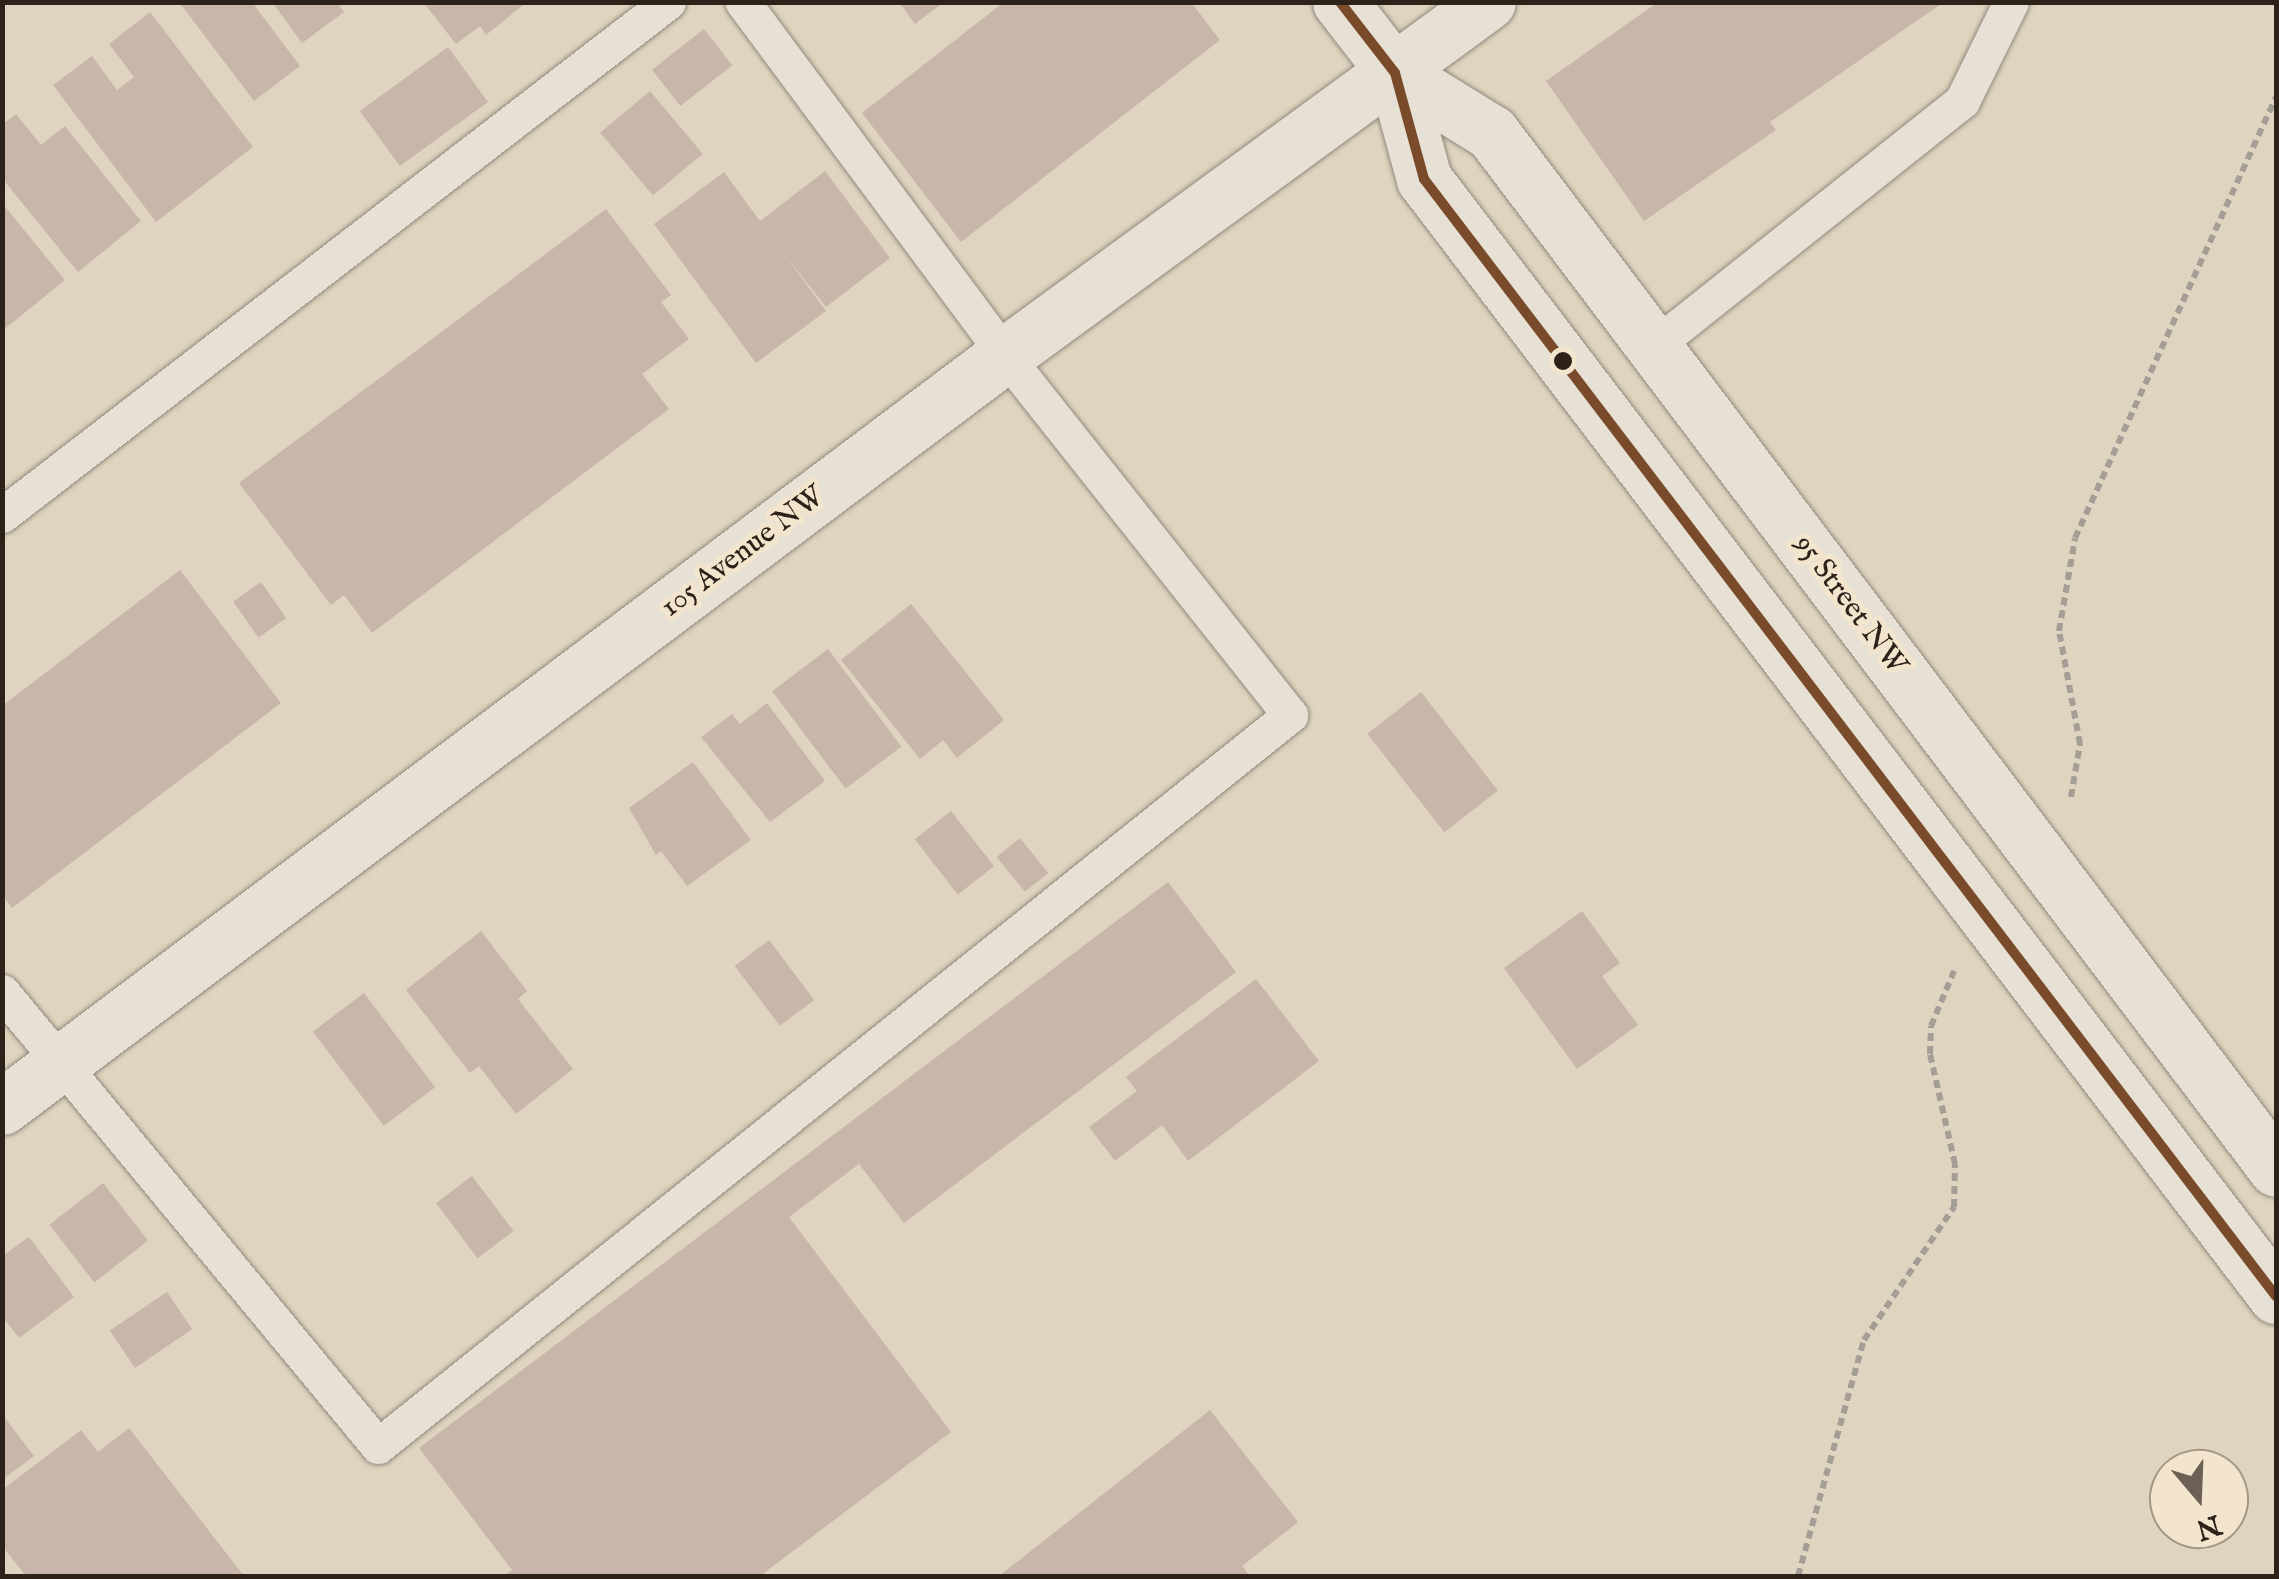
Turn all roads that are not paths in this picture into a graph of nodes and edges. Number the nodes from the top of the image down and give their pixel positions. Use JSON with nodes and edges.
{"nodes":[{"id":1,"x":668,"y":2,"type":"edge"},
{"id":2,"x":743,"y":2,"type":"edge"},
{"id":3,"x":1340,"y":2,"type":"edge"},
{"id":4,"x":1488,"y":2,"type":"edge"},
{"id":5,"x":2011,"y":2,"type":"edge"},
{"id":6,"x":1395,"y":73,"type":"junction"},
{"id":7,"x":1654,"y":346,"type":"junction"},
{"id":8,"x":1006,"y":354,"type":"junction"},
{"id":9,"x":2,"y":515,"type":"edge"},
{"id":10,"x":2,"y":992,"type":"edge"},
{"id":11,"x":60,"y":1064,"type":"junction"},
{"id":12,"x":2,"y":1107,"type":"edge"},
{"id":13,"x":2276,"y":1169,"type":"edge"},
{"id":14,"x":2276,"y":1296,"type":"edge"}],
"edges":[{"from":1,"to":9,"type":"lane"},
{"from":2,"to":8,"type":"lane"},
{"from":3,"to":6,"type":"street","name":"95 Street NW"},
{"from":4,"to":6,"type":"street","name":"105 Avenue NW"},
{"from":5,"to":7,"type":"lane"},
{"from":6,"to":7,"type":"street","name":"95 Street NW"},
{"from":6,"to":8,"type":"street","name":"105 Avenue NW"},
{"from":6,"to":14,"type":"street","name":"95 Street NW"},
{"from":7,"to":13,"type":"street","name":"95 Street NW"},
{"from":8,"to":11,"type":"street","name":"105 Avenue NW"},
{"from":8,"to":11,"type":"lane"},
{"from":10,"to":11,"type":"lane"},
{"from":11,"to":12,"type":"street","name":"105 Avenue NW"}]}
